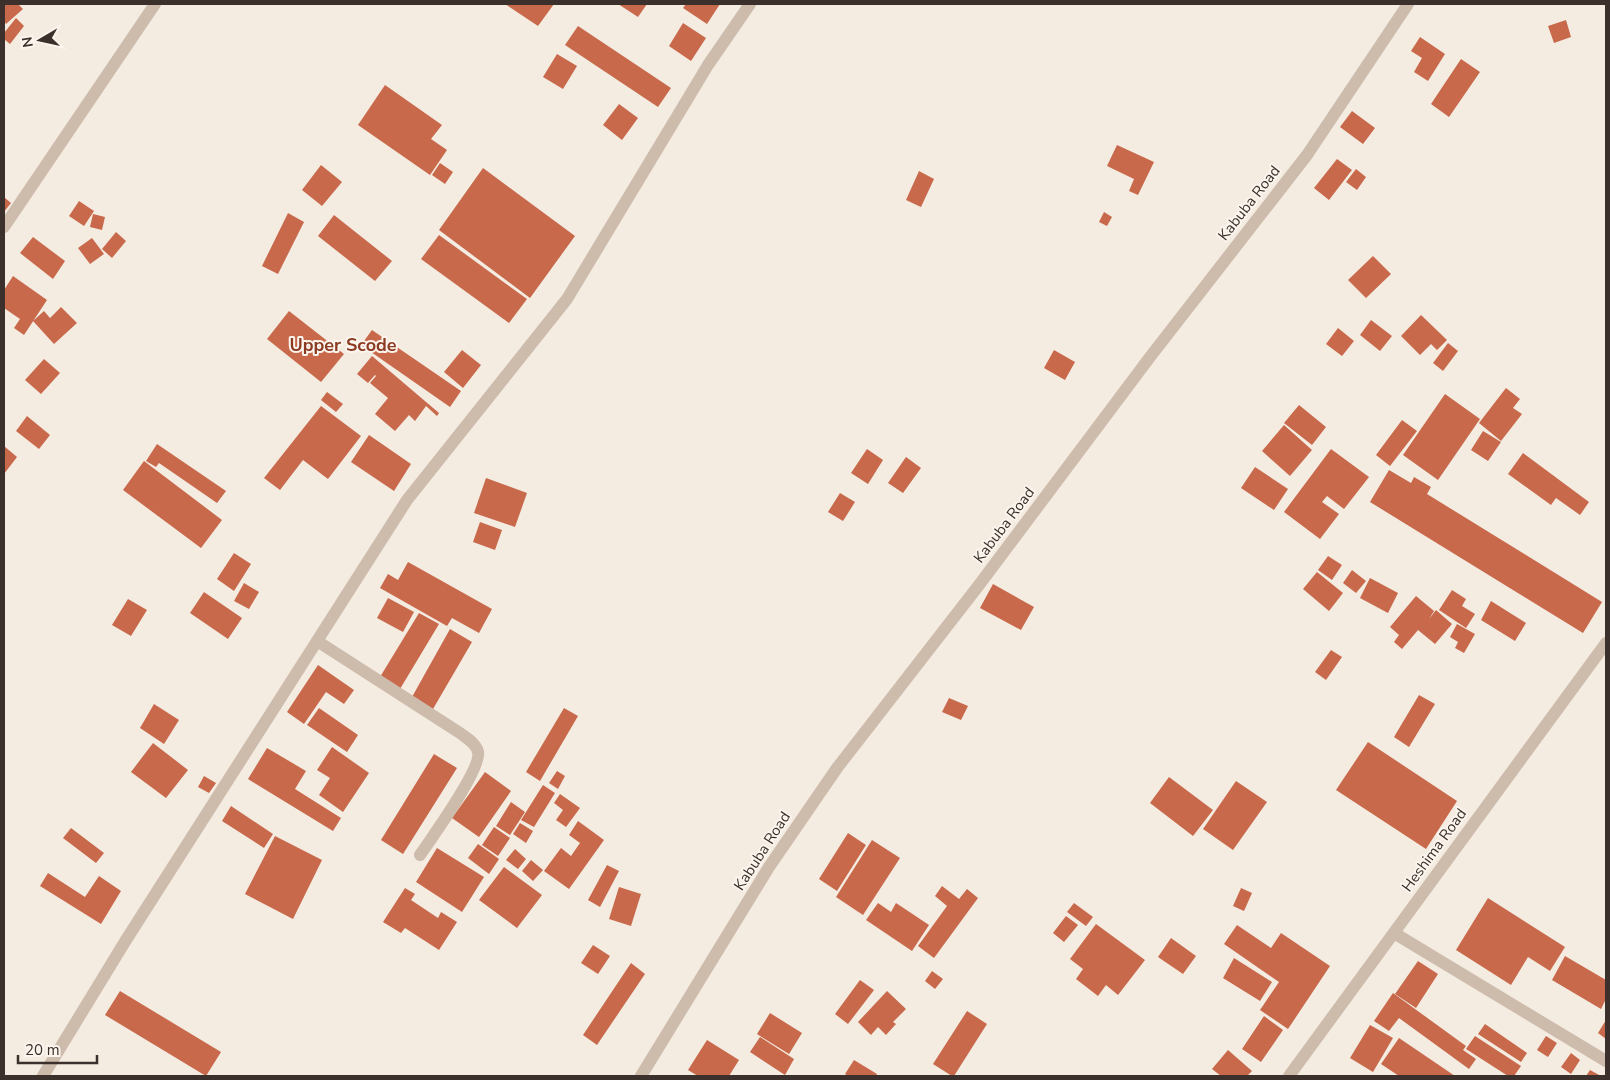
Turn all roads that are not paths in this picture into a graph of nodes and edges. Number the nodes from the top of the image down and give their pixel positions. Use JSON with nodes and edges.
{"nodes":[{"id":1,"x":155,"y":4,"type":"edge"},
{"id":2,"x":750,"y":4,"type":"edge"},
{"id":3,"x":1408,"y":4,"type":"edge"},
{"id":4,"x":4,"y":227,"type":"edge"},
{"id":5,"x":317,"y":641,"type":"junction"},
{"id":6,"x":1606,"y":643,"type":"edge"},
{"id":7,"x":420,"y":855,"type":"dead end"},
{"id":8,"x":1394,"y":933,"type":"junction"},
{"id":9,"x":1606,"y":1061,"type":"edge"},
{"id":10,"x":43,"y":1076,"type":"edge"},
{"id":11,"x":641,"y":1076,"type":"edge"},
{"id":12,"x":1289,"y":1076,"type":"edge"}],
"edges":[{"from":1,"to":4,"type":"street"},
{"from":2,"to":5,"type":"street"},
{"from":3,"to":11,"type":"street","name":"Kabuba Road"},
{"from":5,"to":7,"type":"street"},
{"from":5,"to":10,"type":"street"},
{"from":6,"to":8,"type":"street","name":"Heshima Road"},
{"from":8,"to":9,"type":"street"},
{"from":8,"to":12,"type":"street","name":"Heshima Road"}]}
